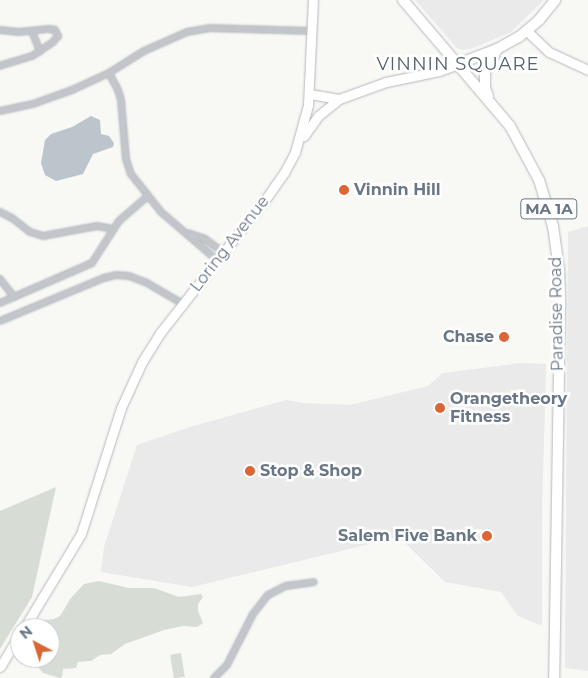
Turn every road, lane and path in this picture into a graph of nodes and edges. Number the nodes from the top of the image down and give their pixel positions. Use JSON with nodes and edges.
{"nodes":[{"id":1,"x":313,"y":0,"type":"edge"},
{"id":2,"x":403,"y":0,"type":"edge"},
{"id":3,"x":554,"y":0,"type":"edge"},
{"id":4,"x":0,"y":30,"type":"edge"},
{"id":5,"x":32,"y":31,"type":"junction"},
{"id":6,"x":312,"y":31,"type":"junction"},
{"id":7,"x":527,"y":31,"type":"junction"},
{"id":8,"x":497,"y":50,"type":"junction"},
{"id":9,"x":40,"y":52,"type":"junction"},
{"id":10,"x":458,"y":64,"type":"junction"},
{"id":11,"x":0,"y":66,"type":"edge"},
{"id":12,"x":588,"y":70,"type":"edge"},
{"id":13,"x":109,"y":73,"type":"junction"},
{"id":14,"x":310,"y":94,"type":"junction"},
{"id":15,"x":339,"y":99,"type":"junction"},
{"id":16,"x":491,"y":102,"type":"junction"},
{"id":17,"x":0,"y":111,"type":"edge"},
{"id":18,"x":295,"y":152,"type":"junction"},
{"id":19,"x":147,"y":196,"type":"junction"},
{"id":20,"x":0,"y":212,"type":"edge"},
{"id":21,"x":114,"y":229,"type":"junction"},
{"id":22,"x":220,"y":256,"type":"junction"},
{"id":23,"x":0,"y":279,"type":"edge"},
{"id":24,"x":14,"y":297,"type":"junction"},
{"id":25,"x":0,"y":303,"type":"edge"},
{"id":26,"x":183,"y":304,"type":"junction"},
{"id":27,"x":0,"y":321,"type":"edge"},
{"id":28,"x":314,"y":582,"type":"dead end"},
{"id":29,"x":30,"y":618,"type":"edge"},
{"id":30,"x":10,"y":650,"type":"edge"},
{"id":31,"x":0,"y":667,"type":"edge"},
{"id":32,"x":214,"y":678,"type":"edge"},
{"id":33,"x":554,"y":678,"type":"edge"}],
"edges":[{"from":1,"to":6,"type":"main road","name":"Loring Avenue"},
{"from":2,"to":10,"type":"main road","name":"Paradise Road","number":"MA 1A"},
{"from":3,"to":7,"type":"main road"},
{"from":4,"to":5,"type":"street"},
{"from":5,"to":9,"type":"street"},
{"from":5,"to":9,"type":"street"},
{"from":6,"to":13,"type":"street"},
{"from":6,"to":14,"type":"main road","name":"Loring Avenue"},
{"from":7,"to":8,"type":"main road"},
{"from":7,"to":12,"type":"main road"},
{"from":8,"to":10,"type":"main road"},
{"from":8,"to":16,"type":"main road"},
{"from":9,"to":11,"type":"street"},
{"from":10,"to":15,"type":"main road"},
{"from":10,"to":16,"type":"main road","name":"Paradise Road","number":"MA 1A"},
{"from":13,"to":17,"type":"street"},
{"from":13,"to":19,"type":"street"},
{"from":14,"to":15,"type":"main road"},
{"from":14,"to":18,"type":"main road","name":"Loring Avenue"},
{"from":15,"to":18,"type":"main road"},
{"from":16,"to":33,"type":"main road","name":"Paradise Road","number":"MA 1A"},
{"from":18,"to":22,"type":"main road","name":"Loring Avenue"},
{"from":19,"to":21,"type":"street"},
{"from":19,"to":22,"type":"street"},
{"from":20,"to":21,"type":"street"},
{"from":21,"to":24,"type":"street"},
{"from":22,"to":26,"type":"main road","name":"Loring Avenue"},
{"from":23,"to":24,"type":"street"},
{"from":24,"to":25,"type":"street"},
{"from":26,"to":27,"type":"street"},
{"from":26,"to":29,"type":"main road","name":"Loring Avenue"},
{"from":28,"to":32,"type":"street"},
{"from":30,"to":31,"type":"main road"}]}
